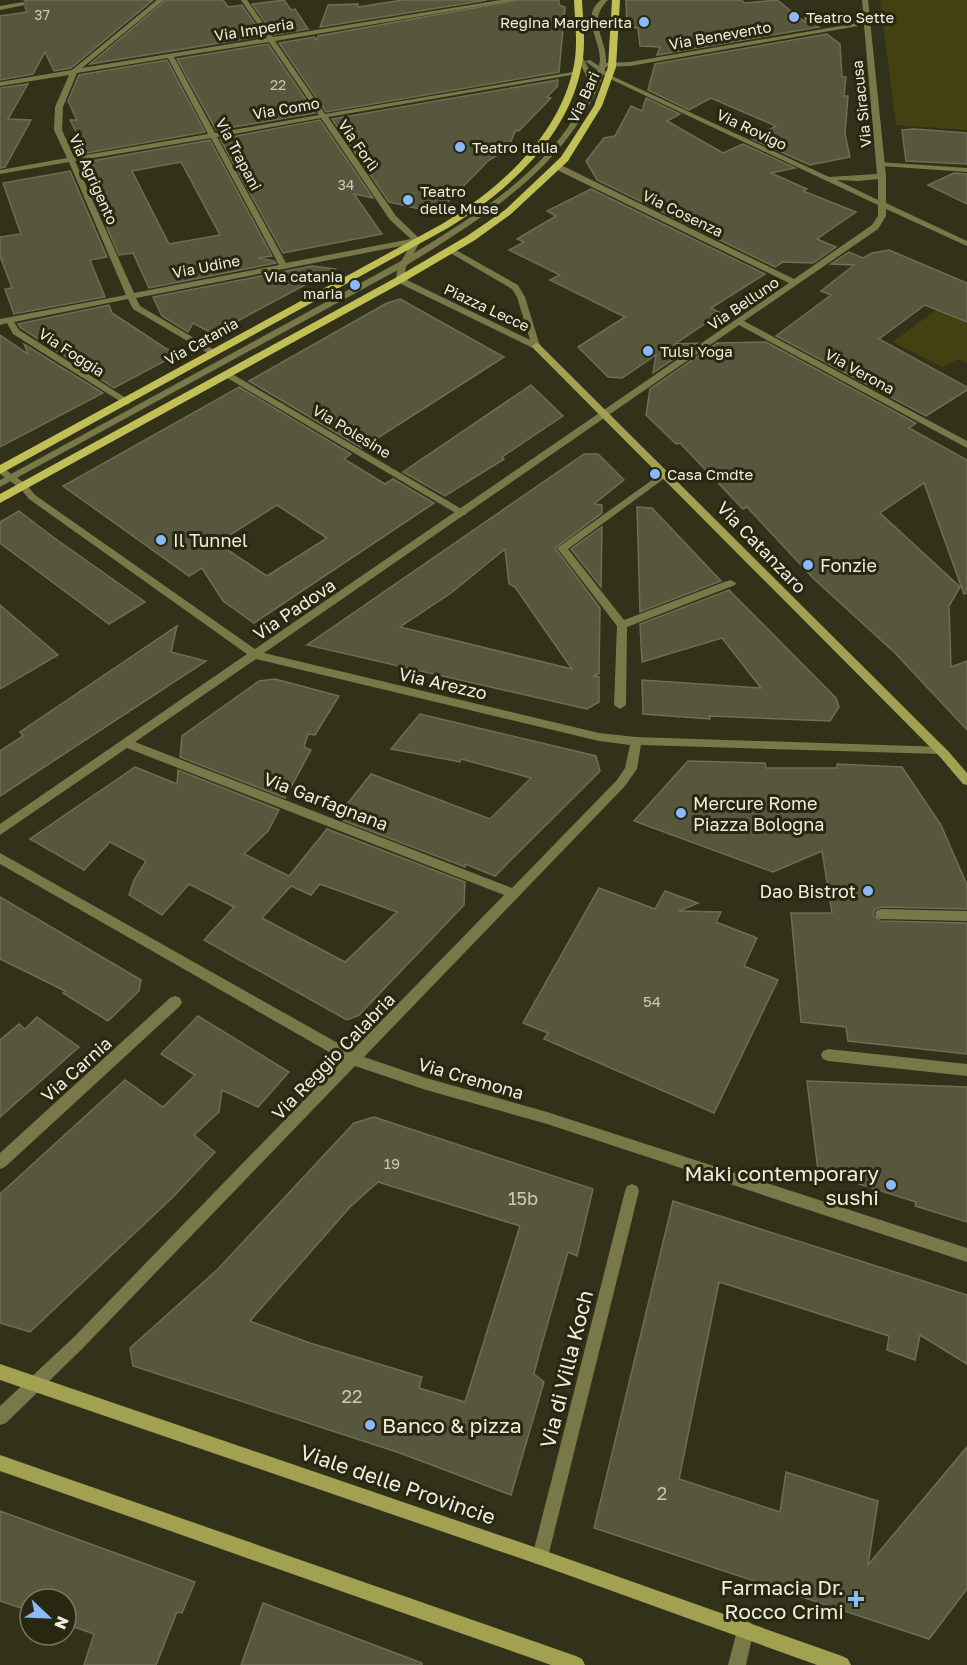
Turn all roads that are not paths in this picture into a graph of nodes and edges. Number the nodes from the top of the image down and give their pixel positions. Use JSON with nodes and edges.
{"nodes":[{"id":1,"x":161,"y":0,"type":"edge"},
{"id":2,"x":244,"y":0,"type":"edge"},
{"id":3,"x":513,"y":0,"type":"edge"},
{"id":4,"x":578,"y":0,"type":"edge"},
{"id":5,"x":606,"y":0,"type":"edge"},
{"id":6,"x":616,"y":0,"type":"edge"},
{"id":7,"x":865,"y":0,"type":"edge"},
{"id":8,"x":23,"y":4,"type":"dead end"},
{"id":9,"x":0,"y":8,"type":"edge"},
{"id":10,"x":867,"y":23,"type":"junction"},
{"id":11,"x":271,"y":40,"type":"junction"},
{"id":12,"x":579,"y":55,"type":"junction"},
{"id":13,"x":170,"y":56,"type":"junction"},
{"id":14,"x":605,"y":67,"type":"junction"},
{"id":15,"x":74,"y":72,"type":"junction"},
{"id":16,"x":577,"y":72,"type":"junction"},
{"id":17,"x":610,"y":77,"type":"junction"},
{"id":18,"x":0,"y":84,"type":"edge"},
{"id":19,"x":594,"y":85,"type":"junction"},
{"id":20,"x":322,"y":116,"type":"junction"},
{"id":21,"x":213,"y":135,"type":"junction"},
{"id":22,"x":70,"y":160,"type":"junction"},
{"id":23,"x":880,"y":164,"type":"junction"},
{"id":24,"x":558,"y":167,"type":"junction"},
{"id":25,"x":967,"y":170,"type":"edge"},
{"id":26,"x":0,"y":172,"type":"edge"},
{"id":27,"x":882,"y":176,"type":"junction"},
{"id":28,"x":822,"y":177,"type":"junction"},
{"id":29,"x":882,"y":205,"type":"junction"},
{"id":30,"x":463,"y":228,"type":"junction"},
{"id":31,"x":417,"y":240,"type":"junction"},
{"id":32,"x":967,"y":244,"type":"edge"},
{"id":33,"x":451,"y":251,"type":"junction"},
{"id":34,"x":404,"y":262,"type":"junction"},
{"id":35,"x":283,"y":265,"type":"junction"},
{"id":36,"x":401,"y":279,"type":"junction"},
{"id":37,"x":796,"y":283,"type":"junction"},
{"id":38,"x":129,"y":295,"type":"junction"},
{"id":39,"x":5,"y":321,"type":"edge"},
{"id":40,"x":740,"y":321,"type":"junction"},
{"id":41,"x":536,"y":346,"type":"junction"},
{"id":42,"x":213,"y":353,"type":"junction"},
{"id":43,"x":227,"y":374,"type":"junction"},
{"id":44,"x":126,"y":402,"type":"junction"},
{"id":45,"x":606,"y":414,"type":"junction"},
{"id":46,"x":967,"y":445,"type":"edge"},
{"id":47,"x":0,"y":470,"type":"edge"},
{"id":48,"x":666,"y":473,"type":"junction"},
{"id":49,"x":11,"y":477,"type":"junction"},
{"id":50,"x":0,"y":484,"type":"edge"},
{"id":51,"x":23,"y":486,"type":"junction"},
{"id":52,"x":0,"y":499,"type":"edge"},
{"id":53,"x":462,"y":513,"type":"junction"},
{"id":54,"x":731,"y":583,"type":"dead end"},
{"id":55,"x":622,"y":625,"type":"junction"},
{"id":56,"x":256,"y":655,"type":"junction"},
{"id":57,"x":620,"y":705,"type":"dead end"},
{"id":58,"x":636,"y":741,"type":"junction"},
{"id":59,"x":125,"y":743,"type":"junction"},
{"id":60,"x":940,"y":750,"type":"junction"},
{"id":61,"x":965,"y":776,"type":"edge"},
{"id":62,"x":0,"y":830,"type":"edge"},
{"id":63,"x":0,"y":858,"type":"edge"},
{"id":64,"x":514,"y":894,"type":"junction"},
{"id":65,"x":881,"y":914,"type":"dead end"},
{"id":66,"x":967,"y":916,"type":"edge"},
{"id":67,"x":175,"y":1002,"type":"dead end"},
{"id":68,"x":828,"y":1055,"type":"dead end"},
{"id":69,"x":355,"y":1060,"type":"junction"},
{"id":70,"x":967,"y":1070,"type":"edge"},
{"id":71,"x":0,"y":1162,"type":"edge"},
{"id":72,"x":632,"y":1191,"type":"dead end"},
{"id":73,"x":967,"y":1255,"type":"edge"},
{"id":74,"x":0,"y":1372,"type":"edge"},
{"id":75,"x":35,"y":1384,"type":"junction"},
{"id":76,"x":0,"y":1417,"type":"edge"},
{"id":77,"x":0,"y":1463,"type":"edge"},
{"id":78,"x":540,"y":1557,"type":"junction"},
{"id":79,"x":745,"y":1629,"type":"junction"},
{"id":80,"x":576,"y":1665,"type":"edge"},
{"id":81,"x":737,"y":1665,"type":"edge"},
{"id":82,"x":842,"y":1665,"type":"edge"}],
"edges":[{"from":1,"to":15,"type":"street"},
{"from":2,"to":11,"type":"street","name":"Via Forlì"},
{"from":3,"to":11,"type":"street","name":"Via Imperia"},
{"from":4,"to":12,"type":"main road","name":"Via Bari"},
{"from":5,"to":14,"type":"street","name":"Via Bari"},
{"from":6,"to":14,"type":"main road","name":"Via Bari"},
{"from":7,"to":10,"type":"street","name":"Via Siracusa"},
{"from":8,"to":9,"type":"street"},
{"from":10,"to":14,"type":"street","name":"Via Benevento"},
{"from":10,"to":23,"type":"street","name":"Via Siracusa"},
{"from":11,"to":13,"type":"street","name":"Via Imperia"},
{"from":11,"to":20,"type":"street","name":"Via Forlì"},
{"from":12,"to":14,"type":"street"},
{"from":12,"to":16,"type":"main road","name":"Via Bari"},
{"from":12,"to":19,"type":"street","name":"Via Bari"},
{"from":13,"to":15,"type":"street","name":"Via Imperia"},
{"from":13,"to":21,"type":"street","name":"Via Trapani"},
{"from":14,"to":17,"type":"main road","name":"Via Bari"},
{"from":14,"to":19,"type":"street","name":"Via Bari"},
{"from":15,"to":18,"type":"street","name":"Via Imperia"},
{"from":15,"to":22,"type":"street","name":"Via Agrigento"},
{"from":16,"to":20,"type":"street","name":"Via Como"},
{"from":16,"to":31,"type":"main road","name":"Via Bari"},
{"from":17,"to":24,"type":"main road","name":"Via Bari"},
{"from":17,"to":28,"type":"street","name":"Via Rovigo"},
{"from":19,"to":30,"type":"street","name":"Via Bari"},
{"from":20,"to":21,"type":"street","name":"Via Como"},
{"from":20,"to":31,"type":"street","name":"Via Forlì"},
{"from":21,"to":22,"type":"street","name":"Via Como"},
{"from":21,"to":35,"type":"street","name":"Via Trapani"},
{"from":22,"to":26,"type":"street","name":"Via Como"},
{"from":22,"to":38,"type":"street","name":"Via Agrigento"},
{"from":23,"to":25,"type":"street"},
{"from":23,"to":27,"type":"street","name":"Via Siracusa"},
{"from":24,"to":33,"type":"main road","name":"Via Bari"},
{"from":24,"to":37,"type":"street","name":"Via Cosenza"},
{"from":27,"to":28,"type":"street"},
{"from":27,"to":29,"type":"street","name":"Via Siracusa"},
{"from":28,"to":29,"type":"street","name":"Via Rovigo"},
{"from":29,"to":32,"type":"street","name":"Via Rovigo"},
{"from":29,"to":37,"type":"street","name":"Via Belluno"},
{"from":30,"to":33,"type":"street"},
{"from":30,"to":34,"type":"street","name":"Via Bari"},
{"from":31,"to":34,"type":"street","name":"Via Bari"},
{"from":31,"to":35,"type":"street","name":"Via Udine"},
{"from":31,"to":42,"type":"main road","name":"Via Catania"},
{"from":33,"to":36,"type":"main road","name":"Via Bari"},
{"from":33,"to":41,"type":"street","name":"Piazza Lecce"},
{"from":34,"to":36,"type":"street","name":"Via Bari"},
{"from":34,"to":49,"type":"street","name":"Via Catania"},
{"from":35,"to":38,"type":"street","name":"Via Udine"},
{"from":36,"to":41,"type":"street","name":"Piazza Lecce"},
{"from":36,"to":43,"type":"main road"},
{"from":37,"to":40,"type":"street","name":"Via Belluno"},
{"from":38,"to":39,"type":"street","name":"Via Udine"},
{"from":38,"to":42,"type":"street"},
{"from":39,"to":44,"type":"street","name":"Via Foggia"},
{"from":40,"to":45,"type":"street","name":"Via Belluno"},
{"from":40,"to":46,"type":"street","name":"Via Verona"},
{"from":41,"to":45,"type":"street","name":"Via Catanzaro"},
{"from":42,"to":44,"type":"main road","name":"Via Catania"},
{"from":43,"to":51,"type":"main road"},
{"from":43,"to":53,"type":"street","name":"Via Polesine"},
{"from":44,"to":47,"type":"main road","name":"Via Catania"},
{"from":45,"to":48,"type":"street","name":"Via Catanzaro"},
{"from":45,"to":53,"type":"street","name":"Via Padova"},
{"from":47,"to":49,"type":"street","name":"Via Arezzo"},
{"from":48,"to":55,"type":"street"},
{"from":48,"to":60,"type":"street","name":"Via Catanzaro"},
{"from":49,"to":50,"type":"street","name":"Via Catania"},
{"from":49,"to":51,"type":"street","name":"Via Arezzo"},
{"from":51,"to":52,"type":"main road"},
{"from":51,"to":56,"type":"street","name":"Via Arezzo"},
{"from":53,"to":56,"type":"street","name":"Via Padova"},
{"from":54,"to":55,"type":"street"},
{"from":55,"to":57,"type":"street"},
{"from":56,"to":58,"type":"street","name":"Via Arezzo"},
{"from":56,"to":59,"type":"street","name":"Via Padova"},
{"from":58,"to":60,"type":"street","name":"Via Arezzo"},
{"from":58,"to":64,"type":"street","name":"Via Reggio Calabria"},
{"from":59,"to":62,"type":"street","name":"Via Padova"},
{"from":59,"to":64,"type":"street","name":"Via Garfagnana"},
{"from":60,"to":61,"type":"street","name":"Via Catanzaro"},
{"from":63,"to":69,"type":"street","name":"Via Cremona"},
{"from":64,"to":69,"type":"street","name":"Via Reggio Calabria"},
{"from":65,"to":66,"type":"street"},
{"from":67,"to":71,"type":"street","name":"Via Carnia"},
{"from":68,"to":70,"type":"street"},
{"from":69,"to":73,"type":"street","name":"Via Cremona"},
{"from":69,"to":75,"type":"street","name":"Via Reggio Calabria"},
{"from":72,"to":78,"type":"street","name":"Via di Villa Koch"},
{"from":74,"to":75,"type":"street","name":"Viale delle Provincie"},
{"from":75,"to":76,"type":"street"},
{"from":75,"to":78,"type":"street","name":"Viale delle Provincie"},
{"from":77,"to":80,"type":"street"},
{"from":78,"to":79,"type":"street","name":"Viale delle Provincie"},
{"from":79,"to":81,"type":"street"},
{"from":79,"to":82,"type":"street","name":"Viale delle Provincie"}]}
